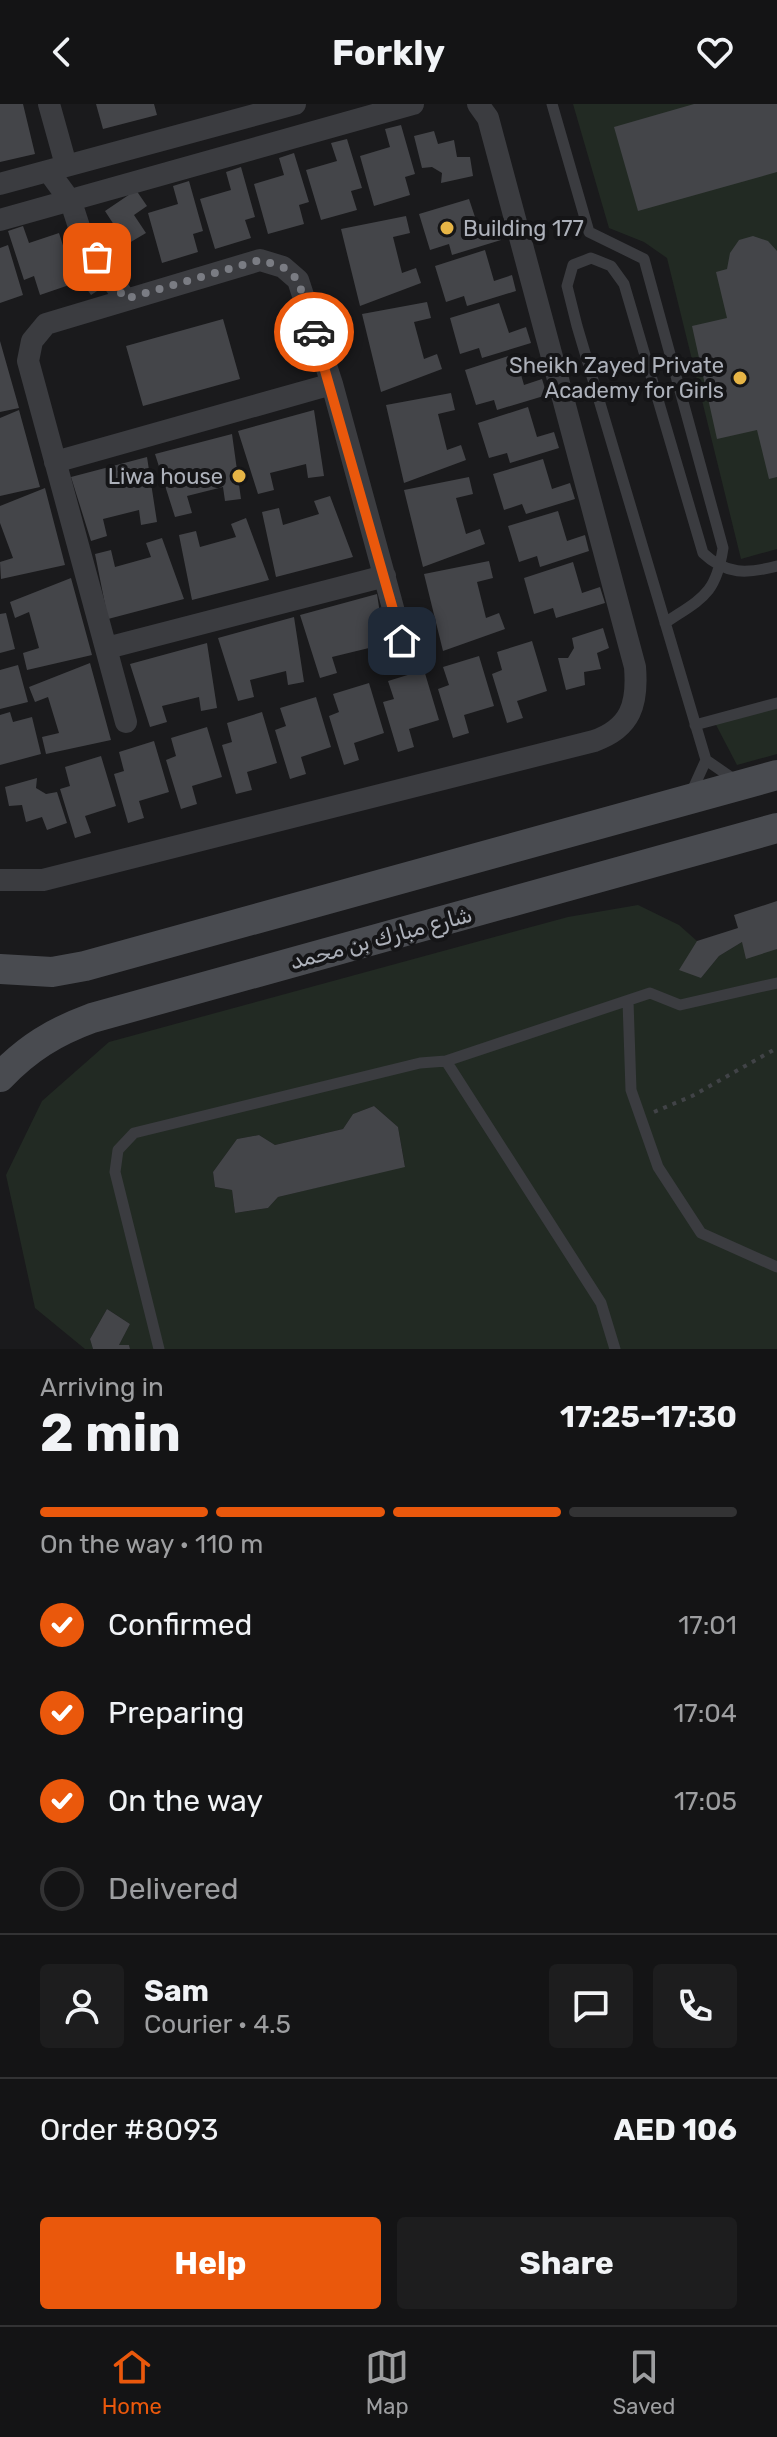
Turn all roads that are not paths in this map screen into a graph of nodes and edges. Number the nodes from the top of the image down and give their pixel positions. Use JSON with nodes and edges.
{"nodes":[{"id":1,"x":49,"y":104,"type":"edge"},
{"id":2,"x":295,"y":104,"type":"edge"},
{"id":3,"x":413,"y":104,"type":"edge"},
{"id":4,"x":478,"y":104,"type":"edge"},
{"id":5,"x":552,"y":104,"type":"edge"},
{"id":6,"x":57,"y":168,"type":"junction"},
{"id":7,"x":0,"y":184,"type":"edge"},
{"id":8,"x":71,"y":202,"type":"junction"},
{"id":9,"x":0,"y":220,"type":"edge"},
{"id":10,"x":125,"y":299,"type":"junction"},
{"id":11,"x":332,"y":384,"type":"junction"},
{"id":12,"x":55,"y":462,"type":"junction"},
{"id":13,"x":777,"y":566,"type":"edge"},
{"id":14,"x":720,"y":569,"type":"junction"},
{"id":15,"x":385,"y":576,"type":"junction"},
{"id":16,"x":665,"y":623,"type":"junction"},
{"id":17,"x":402,"y":641,"type":"dead end"},
{"id":18,"x":107,"y":648,"type":"junction"},
{"id":19,"x":777,"y":703,"type":"edge"},
{"id":20,"x":126,"y":722,"type":"dead end"},
{"id":21,"x":695,"y":725,"type":"junction"},
{"id":22,"x":706,"y":760,"type":"junction"},
{"id":23,"x":777,"y":775,"type":"edge"},
{"id":24,"x":744,"y":784,"type":"junction"},
{"id":25,"x":684,"y":800,"type":"junction"},
{"id":26,"x":777,"y":828,"type":"edge"},
{"id":27,"x":0,"y":880,"type":"edge"},
{"id":28,"x":0,"y":969,"type":"edge"},
{"id":29,"x":777,"y":983,"type":"edge"},
{"id":30,"x":628,"y":1001,"type":"junction"},
{"id":31,"x":446,"y":1061,"type":"junction"},
{"id":32,"x":0,"y":1077,"type":"edge"},
{"id":33,"x":777,"y":1267,"type":"edge"},
{"id":34,"x":159,"y":1349,"type":"edge"},
{"id":35,"x":615,"y":1349,"type":"edge"}],
"edges":[{"from":1,"to":6,"type":"street"},
{"from":2,"to":6,"type":"street"},
{"from":3,"to":8,"type":"street"},
{"from":4,"to":27,"type":"street"},
{"from":5,"to":14,"type":"lane"},
{"from":6,"to":7,"type":"street"},
{"from":6,"to":8,"type":"street"},
{"from":8,"to":9,"type":"street"},
{"from":8,"to":10,"type":"street"},
{"from":10,"to":11,"type":"street"},
{"from":10,"to":12,"type":"street"},
{"from":11,"to":12,"type":"street"},
{"from":11,"to":15,"type":"street"},
{"from":12,"to":18,"type":"street"},
{"from":13,"to":14,"type":"lane"},
{"from":14,"to":16,"type":"lane"},
{"from":14,"to":16,"type":"lane"},
{"from":15,"to":17,"type":"street"},
{"from":15,"to":18,"type":"street"},
{"from":16,"to":21,"type":"lane"},
{"from":18,"to":20,"type":"street"},
{"from":19,"to":21,"type":"lane"},
{"from":21,"to":22,"type":"lane"},
{"from":22,"to":24,"type":"lane"},
{"from":22,"to":25,"type":"lane"},
{"from":23,"to":24,"type":"main road"},
{"from":24,"to":25,"type":"main road"},
{"from":25,"to":28,"type":"main road"},
{"from":26,"to":32,"type":"main road","name":"شارع مبارك بن محمد"},
{"from":29,"to":30,"type":"lane"},
{"from":30,"to":31,"type":"lane"},
{"from":30,"to":33,"type":"lane"},
{"from":31,"to":34,"type":"lane"},
{"from":31,"to":35,"type":"lane"}]}
